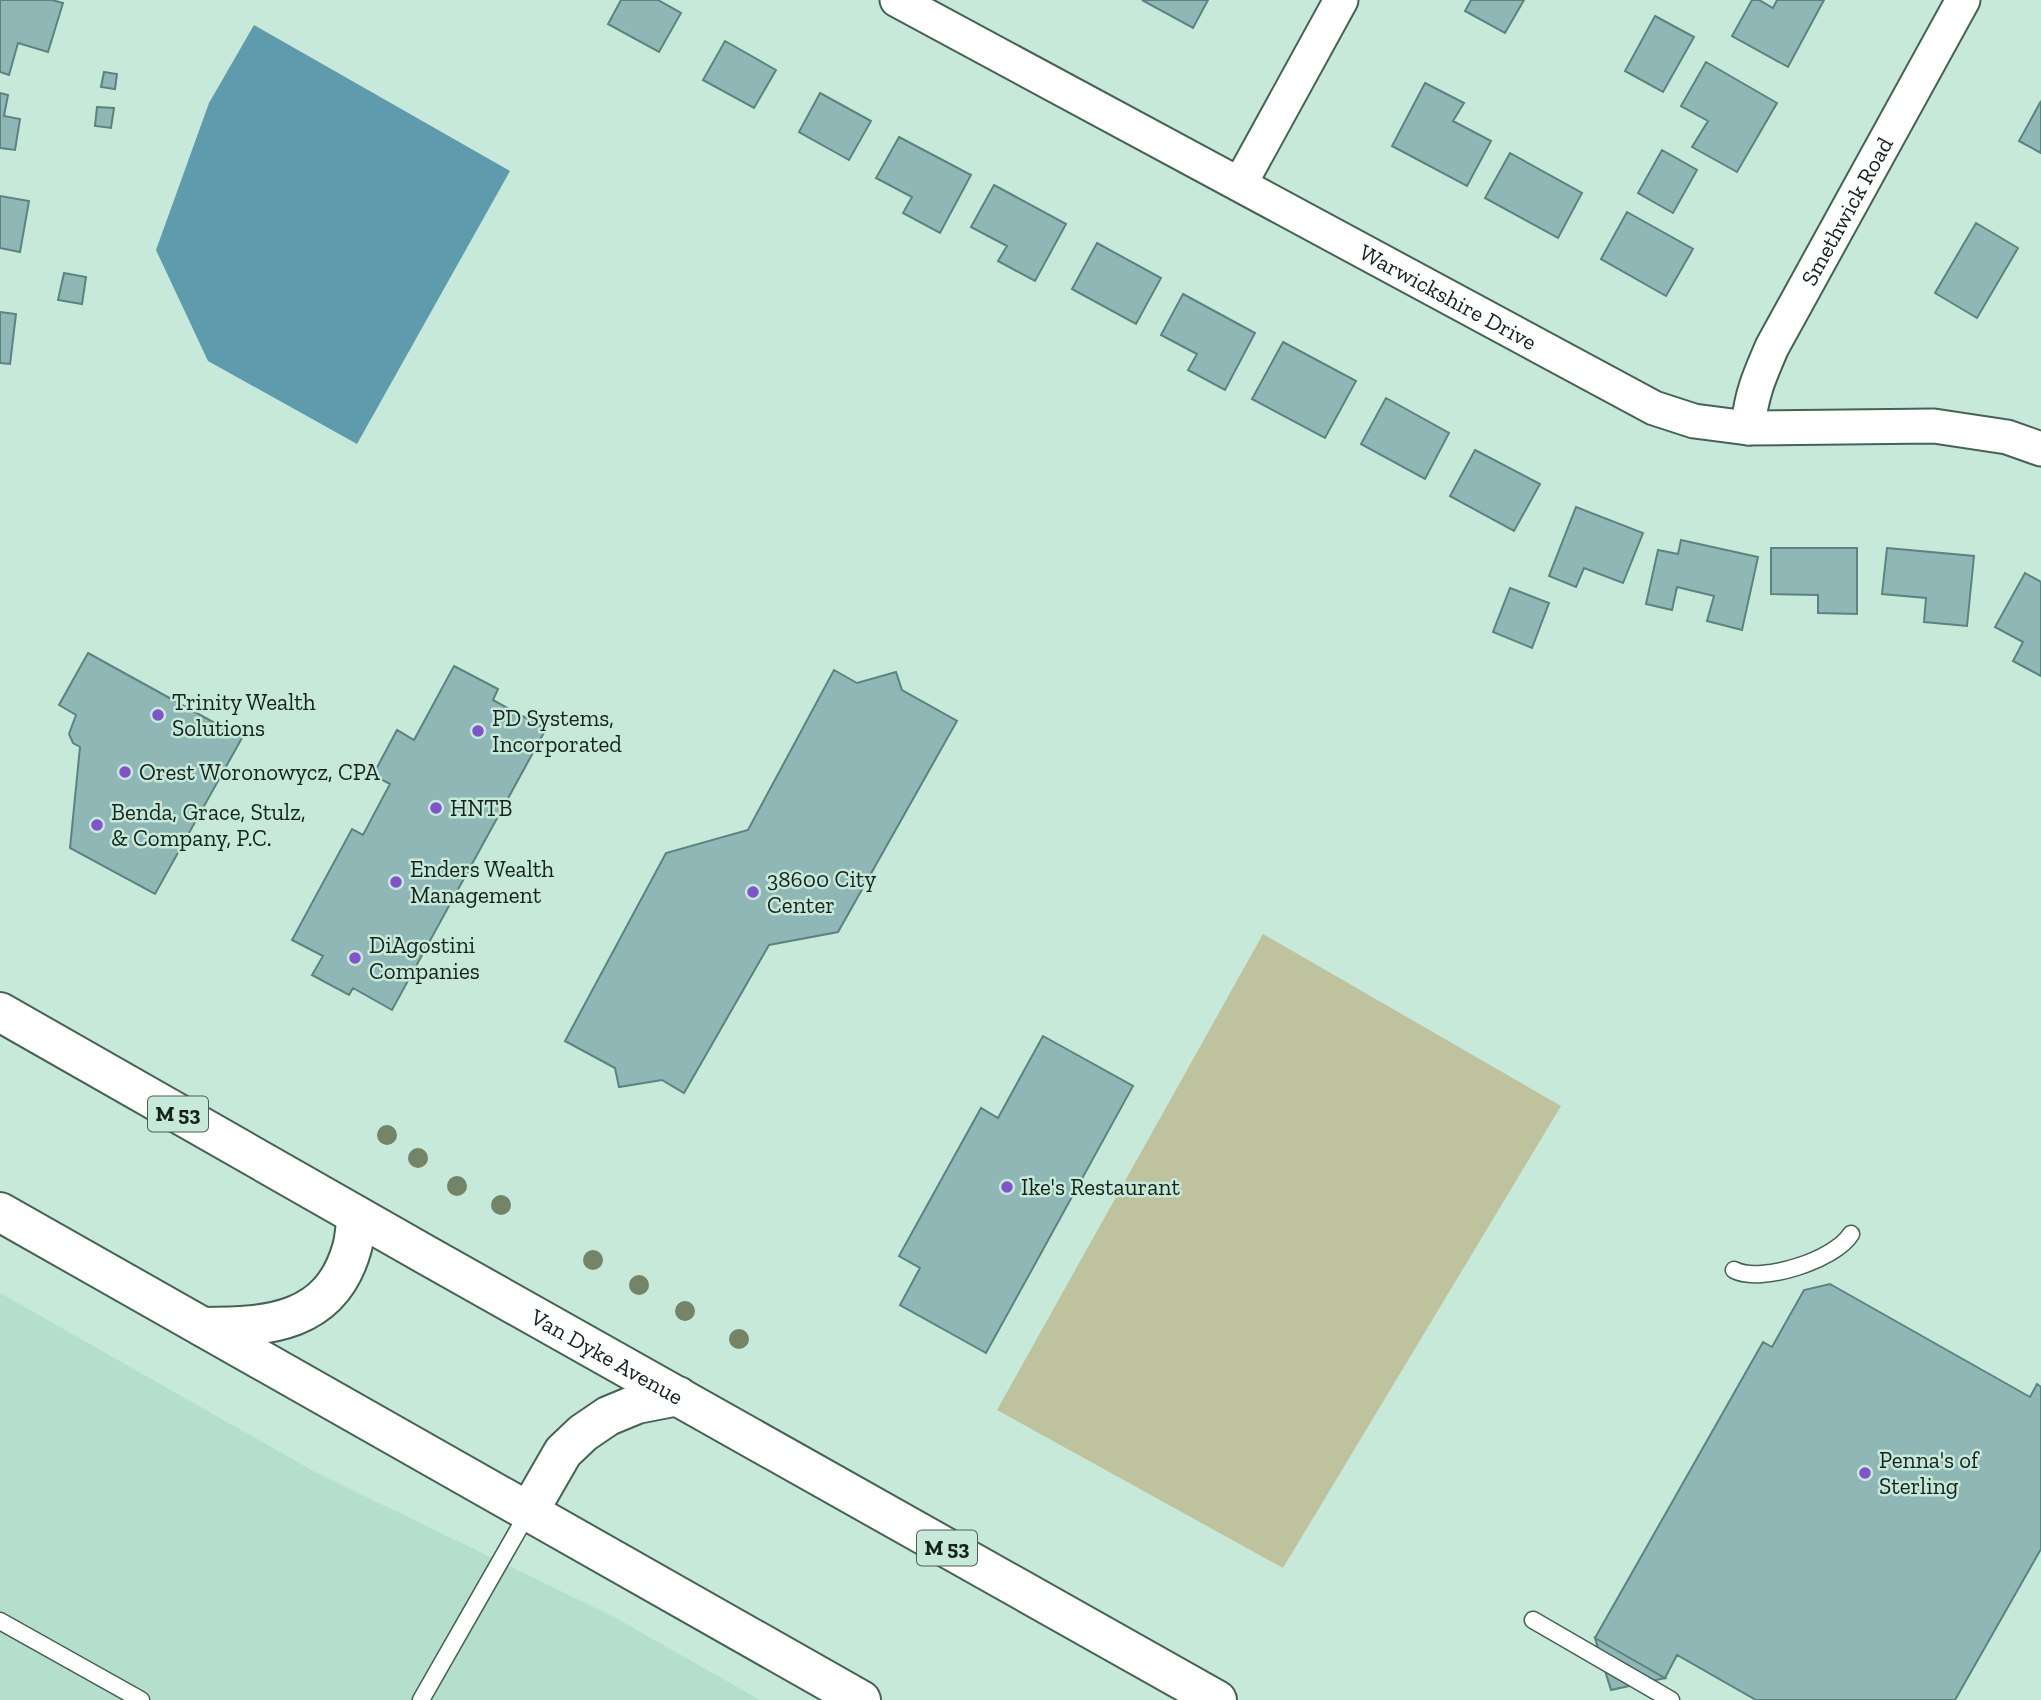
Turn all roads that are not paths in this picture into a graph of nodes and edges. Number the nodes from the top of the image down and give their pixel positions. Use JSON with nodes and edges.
{"nodes":[{"id":1,"x":897,"y":0,"type":"edge"},
{"id":2,"x":1340,"y":0,"type":"edge"},
{"id":3,"x":1963,"y":0,"type":"edge"},
{"id":4,"x":1240,"y":184,"type":"junction"},
{"id":5,"x":1748,"y":428,"type":"junction"},
{"id":6,"x":2041,"y":449,"type":"edge"},
{"id":7,"x":0,"y":1012,"type":"edge"},
{"id":8,"x":0,"y":1212,"type":"edge"},
{"id":9,"x":357,"y":1216,"type":"junction"},
{"id":10,"x":1851,"y":1234,"type":"dead end"},
{"id":11,"x":1734,"y":1269,"type":"dead end"},
{"id":12,"x":203,"y":1327,"type":"junction"},
{"id":13,"x":678,"y":1396,"type":"junction"},
{"id":14,"x":529,"y":1511,"type":"junction"},
{"id":15,"x":0,"y":1620,"type":"edge"},
{"id":16,"x":1533,"y":1620,"type":"dead end"},
{"id":17,"x":141,"y":1700,"type":"edge"},
{"id":18,"x":421,"y":1700,"type":"edge"},
{"id":19,"x":862,"y":1700,"type":"edge"},
{"id":20,"x":1217,"y":1700,"type":"edge"},
{"id":21,"x":1671,"y":1700,"type":"edge"}],
"edges":[{"from":1,"to":4,"type":"street","name":"Warwickshire Drive"},
{"from":2,"to":4,"type":"street"},
{"from":3,"to":5,"type":"street","name":"Smethwick Road"},
{"from":4,"to":5,"type":"street","name":"Warwickshire Drive"},
{"from":5,"to":6,"type":"street","name":"Warwickshire Drive"},
{"from":7,"to":9,"type":"main road","name":"Van Dyke Avenue","number":"M 53"},
{"from":8,"to":12,"type":"main road"},
{"from":9,"to":12,"type":"main road"},
{"from":9,"to":13,"type":"main road","name":"Van Dyke Avenue","number":"M 53"},
{"from":10,"to":11,"type":"lane"},
{"from":12,"to":14,"type":"main road"},
{"from":13,"to":14,"type":"main road"},
{"from":13,"to":20,"type":"main road","name":"Van Dyke Avenue","number":"M 53"},
{"from":14,"to":18,"type":"lane"},
{"from":14,"to":19,"type":"main road"},
{"from":15,"to":17,"type":"lane"},
{"from":16,"to":21,"type":"lane"}]}
